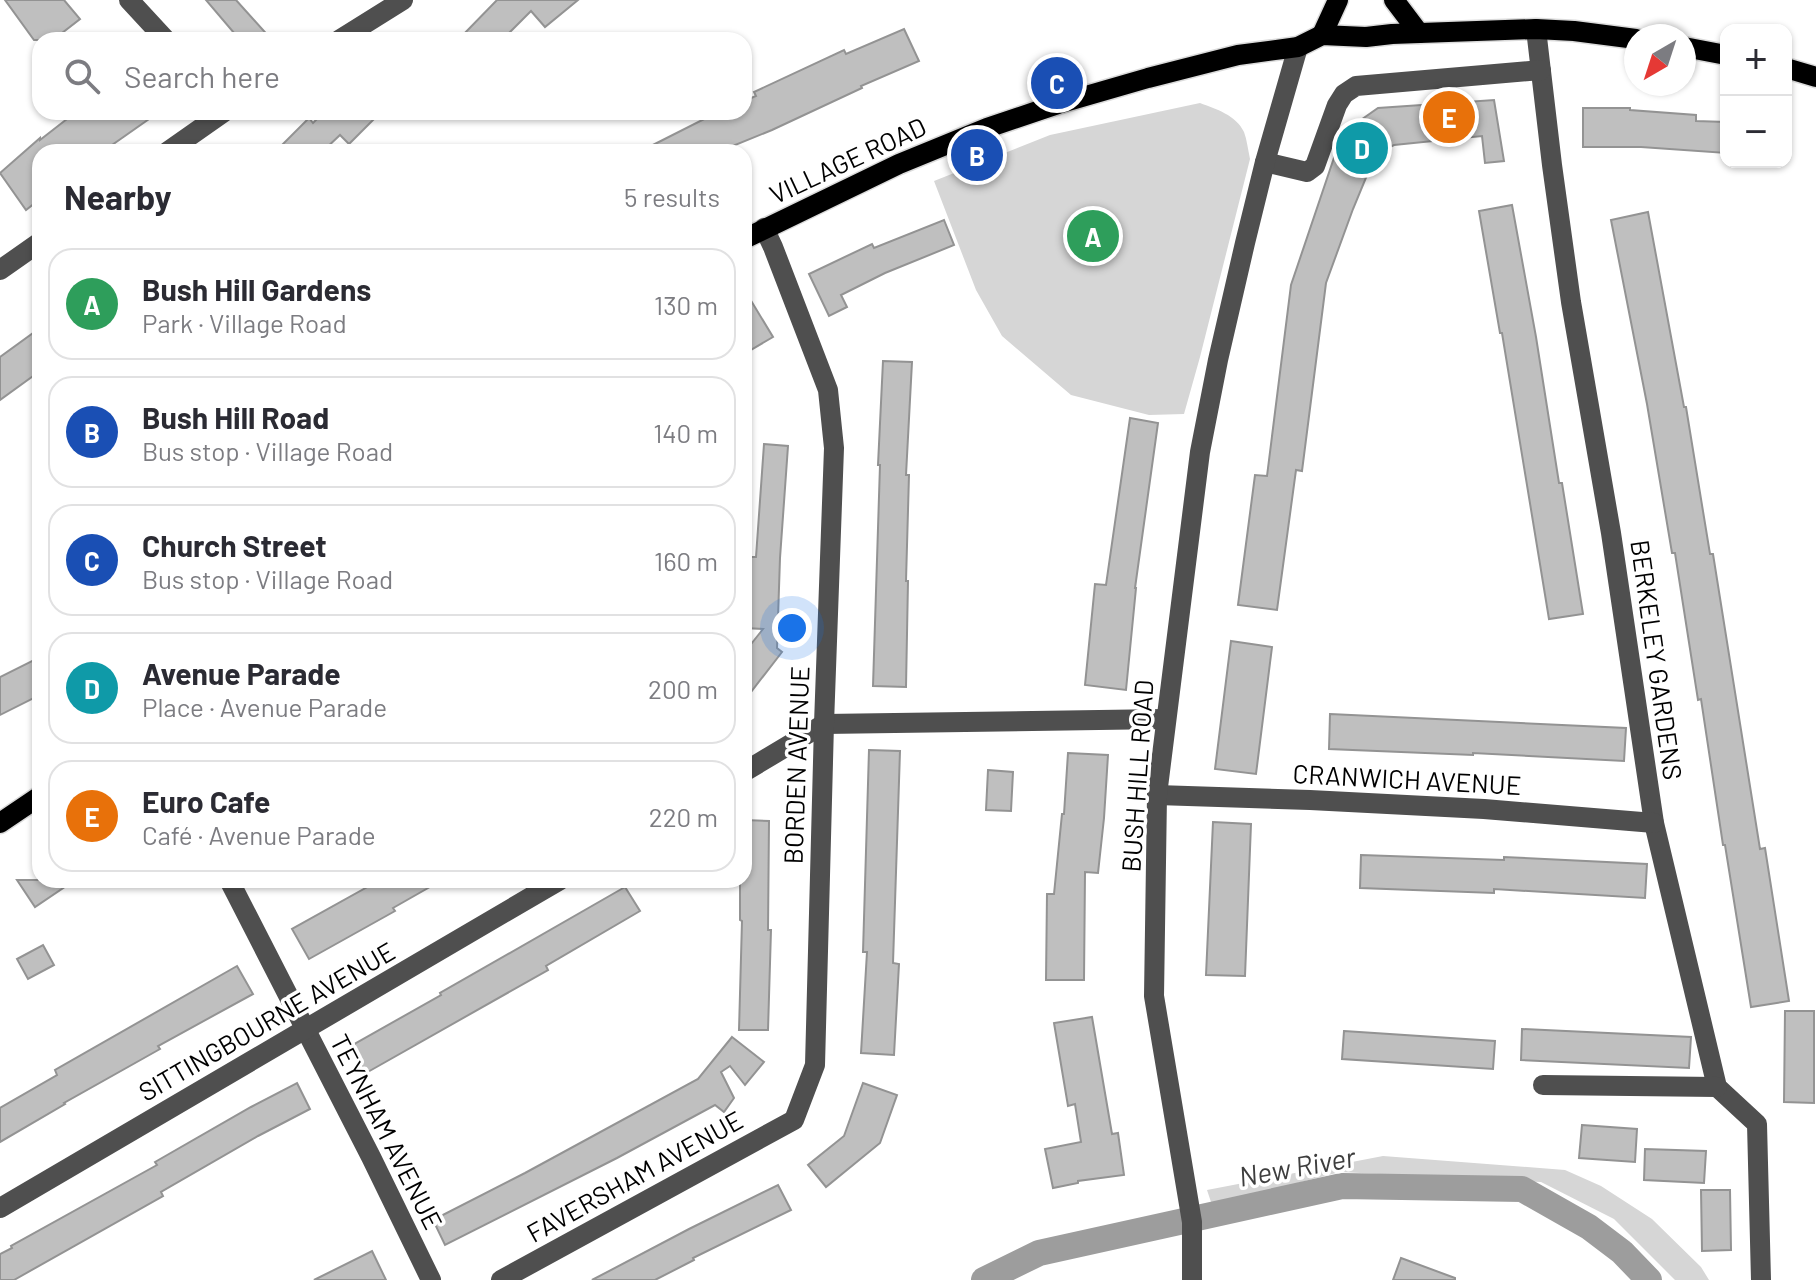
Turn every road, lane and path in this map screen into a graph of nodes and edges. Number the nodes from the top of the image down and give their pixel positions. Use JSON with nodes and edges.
{"nodes":[{"id":1,"x":129,"y":0,"type":"edge"},
{"id":2,"x":403,"y":0,"type":"edge"},
{"id":3,"x":1338,"y":0,"type":"edge"},
{"id":4,"x":1394,"y":0,"type":"edge"},
{"id":5,"x":1536,"y":29,"type":"junction"},
{"id":6,"x":159,"y":32,"type":"edge"},
{"id":7,"x":352,"y":32,"type":"edge"},
{"id":8,"x":1419,"y":33,"type":"junction"},
{"id":9,"x":1322,"y":35,"type":"junction"},
{"id":10,"x":1624,"y":37,"type":"edge"},
{"id":11,"x":1298,"y":47,"type":"junction"},
{"id":12,"x":1696,"y":49,"type":"edge"},
{"id":13,"x":1720,"y":54,"type":"edge"},
{"id":14,"x":1541,"y":70,"type":"junction"},
{"id":15,"x":1792,"y":70,"type":"edge"},
{"id":16,"x":1816,"y":77,"type":"edge"},
{"id":17,"x":213,"y":120,"type":"edge"},
{"id":18,"x":178,"y":144,"type":"edge"},
{"id":19,"x":1265,"y":162,"type":"junction"},
{"id":20,"x":764,"y":228,"type":"junction"},
{"id":21,"x":752,"y":235,"type":"edge"},
{"id":22,"x":32,"y":248,"type":"edge"},
{"id":23,"x":0,"y":270,"type":"edge"},
{"id":24,"x":1165,"y":719,"type":"junction"},
{"id":25,"x":824,"y":724,"type":"junction"},
{"id":26,"x":752,"y":767,"type":"edge"},
{"id":27,"x":1157,"y":795,"type":"junction"},
{"id":28,"x":32,"y":801,"type":"edge"},
{"id":29,"x":0,"y":823,"type":"edge"},
{"id":30,"x":1654,"y":823,"type":"junction"},
{"id":31,"x":233,"y":888,"type":"edge"},
{"id":32,"x":546,"y":888,"type":"edge"},
{"id":33,"x":306,"y":1030,"type":"junction"},
{"id":34,"x":1543,"y":1085,"type":"dead end"},
{"id":35,"x":1717,"y":1087,"type":"junction"},
{"id":36,"x":794,"y":1120,"type":"joint"},
{"id":37,"x":0,"y":1208,"type":"edge"},
{"id":38,"x":431,"y":1280,"type":"edge"},
{"id":39,"x":501,"y":1280,"type":"edge"},
{"id":40,"x":1192,"y":1280,"type":"edge"},
{"id":41,"x":1761,"y":1280,"type":"edge"}],
"edges":[{"from":1,"to":6,"type":"street"},
{"from":2,"to":7,"type":"street"},
{"from":3,"to":9,"type":"main road"},
{"from":4,"to":8,"type":"main road"},
{"from":5,"to":8,"type":"main road"},
{"from":5,"to":10,"type":"main road"},
{"from":5,"to":14,"type":"street","name":"BERKELEY GARDENS"},
{"from":8,"to":9,"type":"main road"},
{"from":9,"to":11,"type":"main road","name":"VILLAGE ROAD"},
{"from":11,"to":19,"type":"street","name":"BUSH HILL ROAD"},
{"from":11,"to":20,"type":"main road","name":"VILLAGE ROAD"},
{"from":12,"to":13,"type":"main road"},
{"from":14,"to":19,"type":"street"},
{"from":14,"to":30,"type":"street","name":"BERKELEY GARDENS"},
{"from":15,"to":16,"type":"main road"},
{"from":17,"to":18,"type":"street"},
{"from":19,"to":24,"type":"street","name":"BUSH HILL ROAD"},
{"from":20,"to":21,"type":"main road","name":"VILLAGE ROAD"},
{"from":20,"to":25,"type":"street","name":"BORDEN AVENUE"},
{"from":22,"to":23,"type":"street"},
{"from":24,"to":25,"type":"street"},
{"from":24,"to":27,"type":"street","name":"BUSH HILL ROAD"},
{"from":25,"to":26,"type":"street"},
{"from":25,"to":36,"type":"street","name":"BORDEN AVENUE"},
{"from":27,"to":30,"type":"street","name":"CRANWICH AVENUE"},
{"from":27,"to":40,"type":"street","name":"BUSH HILL ROAD"},
{"from":28,"to":29,"type":"main road"},
{"from":30,"to":35,"type":"street","name":"BERKELEY GARDENS"},
{"from":31,"to":33,"type":"street","name":"TEYNHAM AVENUE"},
{"from":32,"to":33,"type":"street","name":"SITTINGBOURNE AVENUE"},
{"from":33,"to":37,"type":"street","name":"SITTINGBOURNE AVENUE"},
{"from":33,"to":38,"type":"street","name":"TEYNHAM AVENUE"},
{"from":34,"to":35,"type":"street"},
{"from":35,"to":41,"type":"street"},
{"from":36,"to":39,"type":"street","name":"FAVERSHAM AVENUE"}]}
